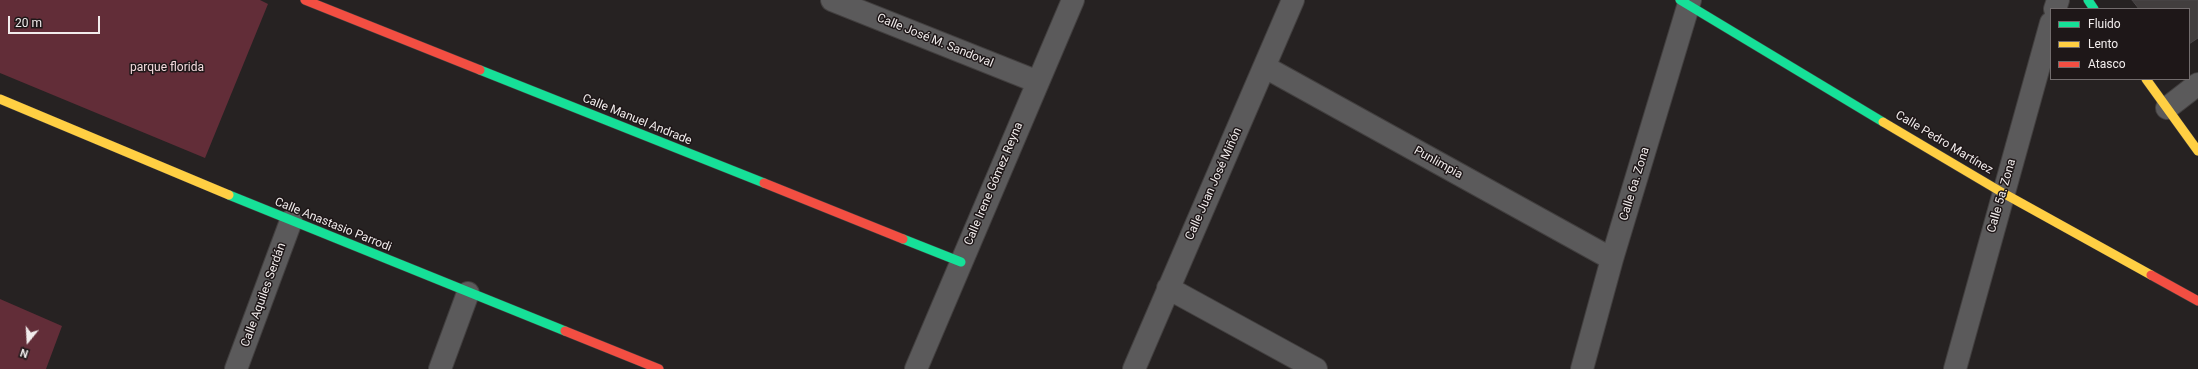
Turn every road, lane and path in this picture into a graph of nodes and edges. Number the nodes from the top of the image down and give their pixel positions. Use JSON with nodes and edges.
{"nodes":[{"id":1,"x":305,"y":0,"type":"edge"},
{"id":2,"x":832,"y":0,"type":"edge"},
{"id":3,"x":1073,"y":0,"type":"edge"},
{"id":4,"x":1293,"y":0,"type":"edge"},
{"id":5,"x":1686,"y":2,"type":"edge"},
{"id":6,"x":2050,"y":28,"type":"edge"},
{"id":7,"x":1264,"y":67,"type":"junction"},
{"id":8,"x":2147,"y":80,"type":"edge"},
{"id":9,"x":1038,"y":82,"type":"junction"},
{"id":10,"x":2198,"y":84,"type":"edge"},
{"id":11,"x":0,"y":99,"type":"edge"},
{"id":12,"x":2167,"y":108,"type":"junction"},
{"id":13,"x":2198,"y":151,"type":"edge"},
{"id":14,"x":2003,"y":192,"type":"junction"},
{"id":15,"x":291,"y":221,"type":"junction"},
{"id":16,"x":1612,"y":259,"type":"junction"},
{"id":17,"x":961,"y":262,"type":"junction"},
{"id":18,"x":1168,"y":288,"type":"junction"},
{"id":19,"x":468,"y":293,"type":"junction"},
{"id":20,"x":2198,"y":301,"type":"edge"},
{"id":21,"x":657,"y":368,"type":"edge"},
{"id":22,"x":236,"y":369,"type":"edge"},
{"id":23,"x":440,"y":369,"type":"edge"},
{"id":24,"x":916,"y":369,"type":"edge"},
{"id":25,"x":1134,"y":369,"type":"edge"},
{"id":26,"x":1316,"y":369,"type":"edge"},
{"id":27,"x":1582,"y":369,"type":"edge"},
{"id":28,"x":1955,"y":369,"type":"edge"}],
"edges":[{"from":1,"to":17,"type":"street","name":"Calle Manuel Andrade"},
{"from":2,"to":9,"type":"street","name":"Calle José M. Sandoval"},
{"from":3,"to":9,"type":"street","name":"Calle Irene Gómez Reyna"},
{"from":4,"to":7,"type":"street","name":"Calle Juan José Miñón"},
{"from":5,"to":14,"type":"street","name":"Calle Pedro Martínez"},
{"from":5,"to":16,"type":"street","name":"Calle 6a. Zona"},
{"from":6,"to":14,"type":"street","name":"Calle 5a. Zona"},
{"from":7,"to":16,"type":"street","name":"Punlimpia"},
{"from":7,"to":18,"type":"street","name":"Calle Juan José Miñón"},
{"from":8,"to":12,"type":"street"},
{"from":9,"to":17,"type":"street","name":"Calle Irene Gómez Reyna"},
{"from":10,"to":12,"type":"street"},
{"from":11,"to":15,"type":"street","name":"Calle Anastasio Parrodi"},
{"from":12,"to":13,"type":"street"},
{"from":14,"to":20,"type":"street","name":"Calle Pedro Martínez"},
{"from":14,"to":28,"type":"street","name":"Calle 5a. Zona"},
{"from":15,"to":19,"type":"street","name":"Calle Anastasio Parrodi"},
{"from":15,"to":22,"type":"street","name":"Calle Aquiles Serdán"},
{"from":16,"to":27,"type":"street","name":"Calle 6a. Zona"},
{"from":17,"to":24,"type":"street","name":"Calle Irene Gómez Reyna"},
{"from":18,"to":25,"type":"street","name":"Calle Juan José Miñón"},
{"from":18,"to":26,"type":"street"},
{"from":19,"to":21,"type":"street","name":"Calle Anastasio Parrodi"},
{"from":19,"to":23,"type":"street"}]}
